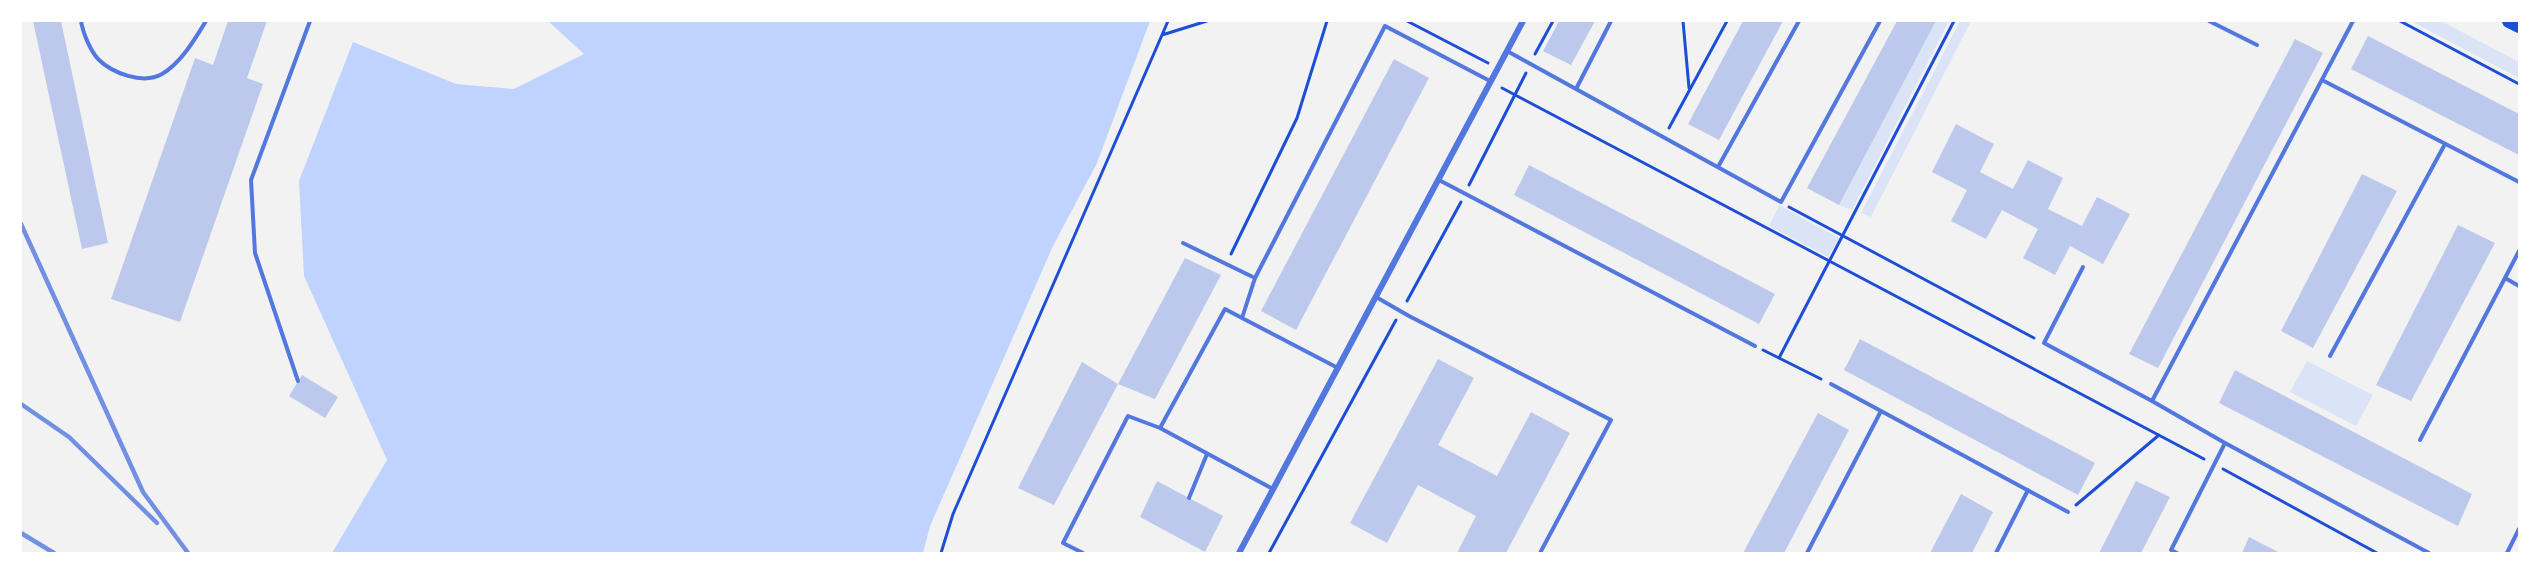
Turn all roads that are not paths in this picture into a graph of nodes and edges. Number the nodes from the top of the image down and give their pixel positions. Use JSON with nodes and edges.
{"nodes":[{"id":1,"x":81,"y":21,"type":"edge"},
{"id":2,"x":206,"y":21,"type":"edge"},
{"id":3,"x":310,"y":21,"type":"edge"},
{"id":4,"x":1523,"y":21,"type":"edge"},
{"id":5,"x":1611,"y":21,"type":"edge"},
{"id":6,"x":1799,"y":21,"type":"edge"},
{"id":7,"x":1880,"y":21,"type":"edge"},
{"id":8,"x":2209,"y":21,"type":"edge"},
{"id":9,"x":2353,"y":21,"type":"edge"},
{"id":10,"x":2510,"y":21,"type":"edge"},
{"id":11,"x":2519,"y":26,"type":"edge"},
{"id":12,"x":2257,"y":45,"type":"dead end"},
{"id":13,"x":1507,"y":51,"type":"junction"},
{"id":14,"x":2322,"y":80,"type":"junction"},
{"id":15,"x":1491,"y":82,"type":"junction"},
{"id":16,"x":1576,"y":89,"type":"junction"},
{"id":17,"x":2445,"y":144,"type":"junction"},
{"id":18,"x":1718,"y":167,"type":"junction"},
{"id":19,"x":1439,"y":180,"type":"junction"},
{"id":20,"x":2519,"y":182,"type":"edge"},
{"id":21,"x":1183,"y":243,"type":"dead end"},
{"id":22,"x":2519,"y":251,"type":"edge"},
{"id":23,"x":2083,"y":267,"type":"dead end"},
{"id":24,"x":1255,"y":278,"type":"junction"},
{"id":25,"x":2505,"y":278,"type":"junction"},
{"id":26,"x":2519,"y":286,"type":"edge"},
{"id":27,"x":1376,"y":297,"type":"junction"},
{"id":28,"x":1242,"y":318,"type":"junction"},
{"id":29,"x":1755,"y":346,"type":"road end"},
{"id":30,"x":2330,"y":356,"type":"dead end"},
{"id":31,"x":1338,"y":368,"type":"junction"},
{"id":32,"x":298,"y":381,"type":"dead end"},
{"id":33,"x":1831,"y":384,"type":"road end"},
{"id":34,"x":2152,"y":401,"type":"junction"},
{"id":35,"x":1881,"y":411,"type":"junction"},
{"id":36,"x":1160,"y":429,"type":"junction"},
{"id":37,"x":2420,"y":440,"type":"dead end"},
{"id":38,"x":2225,"y":443,"type":"junction"},
{"id":39,"x":1208,"y":454,"type":"junction"},
{"id":40,"x":1273,"y":489,"type":"junction"},
{"id":41,"x":2028,"y":490,"type":"junction"},
{"id":42,"x":1189,"y":498,"type":"dead end"},
{"id":43,"x":2068,"y":512,"type":"road end"},
{"id":44,"x":2519,"y":529,"type":"edge"},
{"id":45,"x":2170,"y":551,"type":"edge"},
{"id":46,"x":1083,"y":553,"type":"edge"},
{"id":47,"x":1239,"y":553,"type":"edge"},
{"id":48,"x":1540,"y":553,"type":"edge"},
{"id":49,"x":1807,"y":553,"type":"edge"},
{"id":50,"x":1996,"y":553,"type":"edge"},
{"id":51,"x":2177,"y":553,"type":"edge"},
{"id":52,"x":2429,"y":553,"type":"edge"},
{"id":53,"x":2507,"y":553,"type":"edge"}],
"edges":[{"from":1,"to":2,"type":"lane"},
{"from":3,"to":32,"type":"lane"},
{"from":4,"to":13,"type":"street"},
{"from":5,"to":16,"type":"lane"},
{"from":6,"to":18,"type":"lane"},
{"from":7,"to":18,"type":"lane"},
{"from":8,"to":12,"type":"lane"},
{"from":9,"to":14,"type":"lane"},
{"from":10,"to":11,"type":"main road"},
{"from":13,"to":15,"type":"street"},
{"from":13,"to":16,"type":"lane"},
{"from":14,"to":17,"type":"lane"},
{"from":14,"to":34,"type":"lane"},
{"from":15,"to":19,"type":"street"},
{"from":15,"to":24,"type":"lane"},
{"from":16,"to":18,"type":"lane"},
{"from":17,"to":20,"type":"lane"},
{"from":17,"to":30,"type":"lane"},
{"from":19,"to":27,"type":"street"},
{"from":19,"to":29,"type":"lane"},
{"from":21,"to":24,"type":"lane"},
{"from":22,"to":25,"type":"lane"},
{"from":23,"to":34,"type":"lane"},
{"from":24,"to":28,"type":"lane"},
{"from":25,"to":26,"type":"lane"},
{"from":25,"to":37,"type":"lane"},
{"from":27,"to":31,"type":"street"},
{"from":27,"to":48,"type":"lane"},
{"from":28,"to":31,"type":"lane"},
{"from":28,"to":36,"type":"lane"},
{"from":31,"to":40,"type":"street"},
{"from":33,"to":35,"type":"lane"},
{"from":34,"to":38,"type":"lane"},
{"from":35,"to":41,"type":"lane"},
{"from":35,"to":49,"type":"lane"},
{"from":36,"to":39,"type":"lane"},
{"from":36,"to":46,"type":"lane"},
{"from":38,"to":45,"type":"lane"},
{"from":38,"to":52,"type":"lane"},
{"from":39,"to":40,"type":"lane"},
{"from":39,"to":42,"type":"lane"},
{"from":40,"to":47,"type":"street"},
{"from":41,"to":43,"type":"lane"},
{"from":41,"to":50,"type":"lane"},
{"from":44,"to":53,"type":"lane"},
{"from":45,"to":51,"type":"lane"}]}
